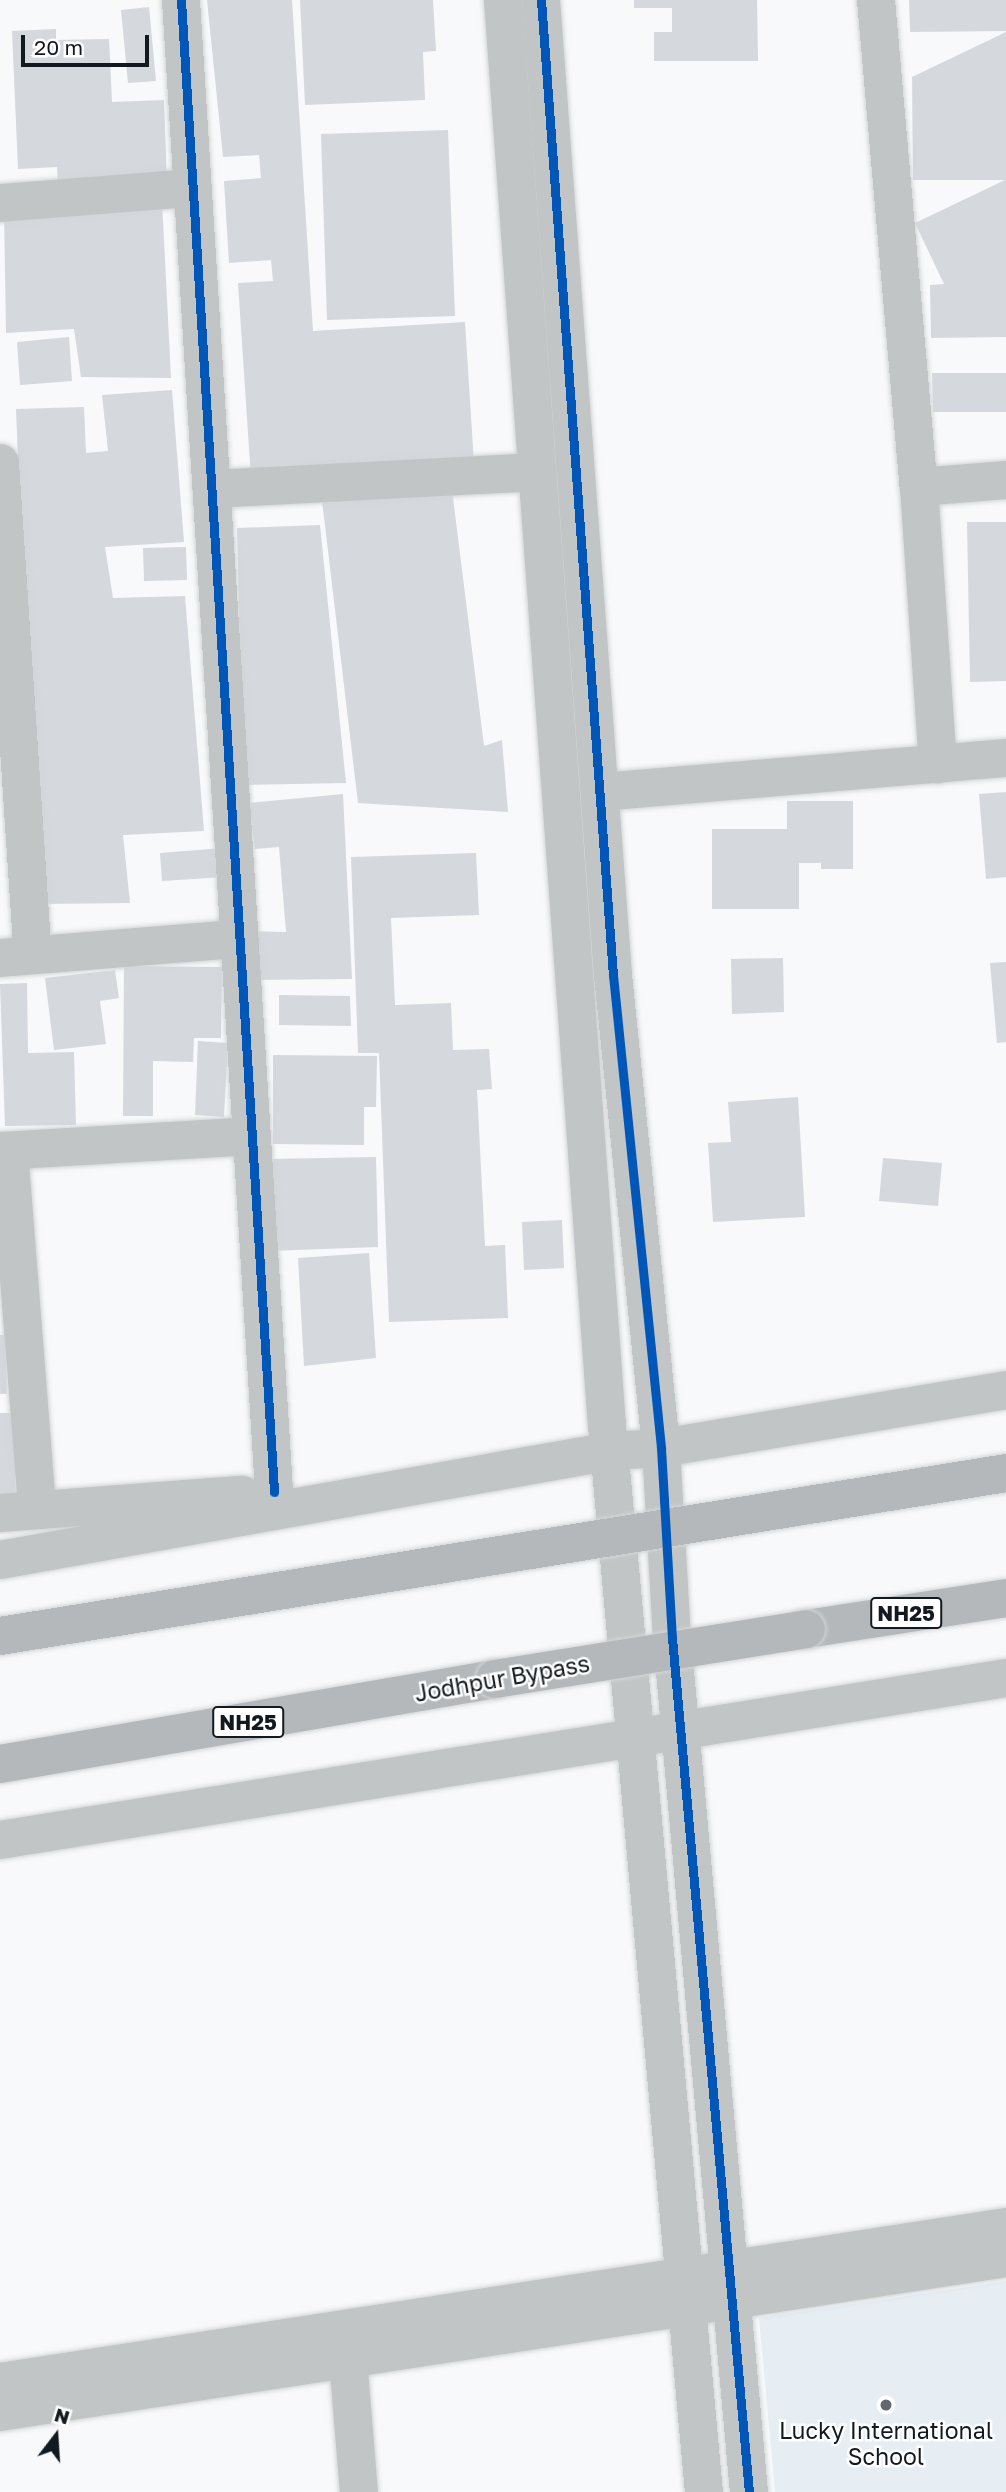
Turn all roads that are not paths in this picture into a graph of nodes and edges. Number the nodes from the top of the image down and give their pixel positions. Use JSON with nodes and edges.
{"nodes":[{"id":1,"x":181,"y":0,"type":"edge"},
{"id":2,"x":503,"y":0,"type":"edge"},
{"id":3,"x":541,"y":0,"type":"edge"},
{"id":4,"x":876,"y":0,"type":"edge"},
{"id":5,"x":192,"y":188,"type":"junction"},
{"id":6,"x":0,"y":203,"type":"edge"},
{"id":7,"x":0,"y":463,"type":"edge"},
{"id":8,"x":538,"y":472,"type":"junction"},
{"id":9,"x":1006,"y":480,"type":"edge"},
{"id":10,"x":919,"y":487,"type":"junction"},
{"id":11,"x":212,"y":489,"type":"junction"},
{"id":12,"x":6,"y":637,"type":"edge"},
{"id":13,"x":1006,"y":758,"type":"edge"},
{"id":14,"x":937,"y":764,"type":"junction"},
{"id":15,"x":600,"y":792,"type":"junction"},
{"id":16,"x":238,"y":939,"type":"junction"},
{"id":17,"x":17,"y":956,"type":"edge"},
{"id":18,"x":251,"y":1136,"type":"junction"},
{"id":19,"x":4,"y":1151,"type":"edge"},
{"id":20,"x":1006,"y":1390,"type":"edge"},
{"id":21,"x":609,"y":1438,"type":"junction"},
{"id":22,"x":661,"y":1448,"type":"junction"},
{"id":23,"x":1006,"y":1473,"type":"edge"},
{"id":24,"x":274,"y":1492,"type":"junction"},
{"id":25,"x":18,"y":1512,"type":"edge"},
{"id":26,"x":0,"y":1560,"type":"edge"},
{"id":27,"x":1006,"y":1598,"type":"edge"},
{"id":28,"x":0,"y":1636,"type":"edge"},
{"id":29,"x":1006,"y":1678,"type":"edge"},
{"id":30,"x":681,"y":1729,"type":"junction"},
{"id":31,"x":638,"y":1736,"type":"junction"},
{"id":32,"x":0,"y":1764,"type":"edge"},
{"id":33,"x":0,"y":1840,"type":"edge"},
{"id":34,"x":1006,"y":2227,"type":"edge"},
{"id":35,"x":1006,"y":2259,"type":"edge"},
{"id":36,"x":731,"y":2285,"type":"junction"},
{"id":37,"x":686,"y":2292,"type":"junction"},
{"id":38,"x":348,"y":2359,"type":"junction"},
{"id":39,"x":0,"y":2382,"type":"edge"},
{"id":40,"x":0,"y":2412,"type":"edge"},
{"id":41,"x":359,"y":2492,"type":"edge"},
{"id":42,"x":704,"y":2492,"type":"edge"},
{"id":43,"x":750,"y":2492,"type":"edge"}],
"edges":[{"from":1,"to":5,"type":"street"},
{"from":2,"to":8,"type":"street"},
{"from":3,"to":15,"type":"street"},
{"from":4,"to":10,"type":"street"},
{"from":5,"to":6,"type":"street"},
{"from":5,"to":11,"type":"street"},
{"from":7,"to":12,"type":"street"},
{"from":8,"to":11,"type":"street"},
{"from":8,"to":21,"type":"street"},
{"from":9,"to":10,"type":"street"},
{"from":10,"to":14,"type":"street"},
{"from":11,"to":16,"type":"street"},
{"from":12,"to":17,"type":"street"},
{"from":13,"to":14,"type":"street"},
{"from":14,"to":15,"type":"street"},
{"from":15,"to":22,"type":"street"},
{"from":16,"to":17,"type":"street"},
{"from":16,"to":18,"type":"street"},
{"from":18,"to":19,"type":"street"},
{"from":18,"to":24,"type":"street"},
{"from":19,"to":25,"type":"street"},
{"from":20,"to":22,"type":"street"},
{"from":21,"to":22,"type":"street"},
{"from":21,"to":24,"type":"street"},
{"from":21,"to":26,"type":"street"},
{"from":21,"to":31,"type":"street"},
{"from":22,"to":30,"type":"street"},
{"from":23,"to":28,"type":"highway","bridge":true},
{"from":24,"to":25,"type":"street"},
{"from":27,"to":32,"type":"highway","name":"Jodhpur Bypass","number":"NH25","bridge":true},
{"from":29,"to":30,"type":"street"},
{"from":30,"to":31,"type":"street"},
{"from":30,"to":36,"type":"street"},
{"from":31,"to":33,"type":"street"},
{"from":31,"to":37,"type":"street"},
{"from":34,"to":36,"type":"street"},
{"from":35,"to":36,"type":"street"},
{"from":36,"to":37,"type":"street"},
{"from":36,"to":43,"type":"street"},
{"from":37,"to":38,"type":"street"},
{"from":37,"to":39,"type":"street"},
{"from":37,"to":42,"type":"street"},
{"from":38,"to":40,"type":"street"},
{"from":38,"to":41,"type":"street"}]}
